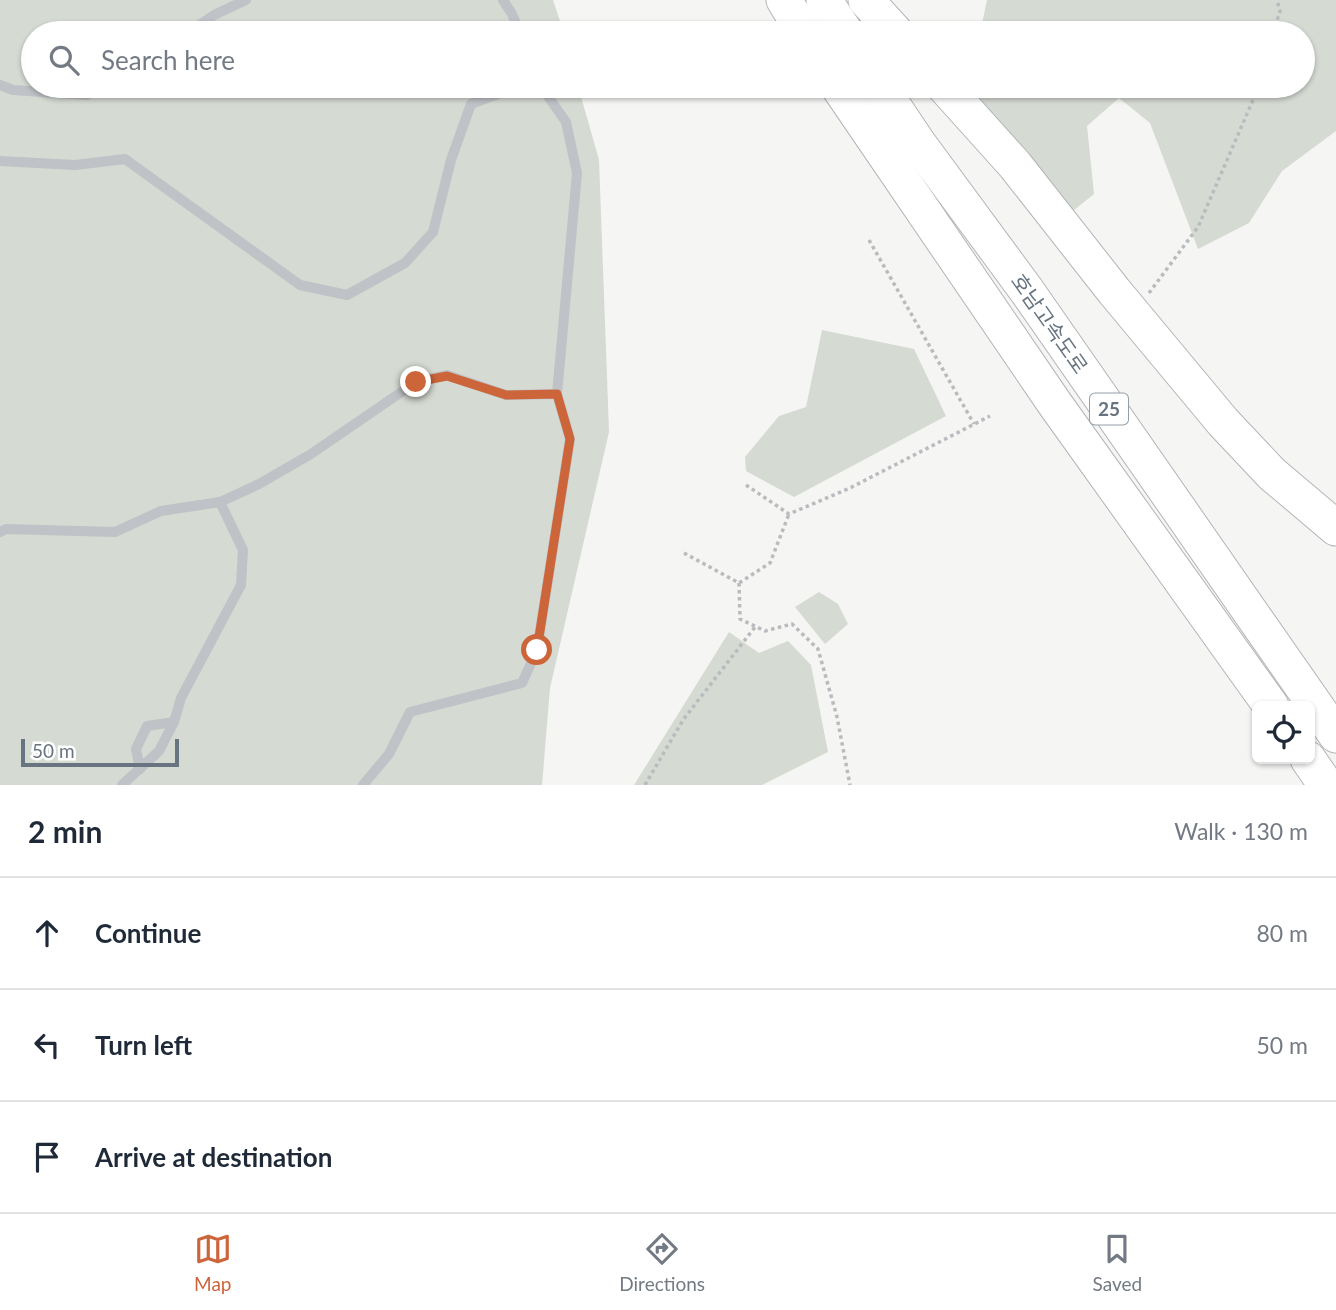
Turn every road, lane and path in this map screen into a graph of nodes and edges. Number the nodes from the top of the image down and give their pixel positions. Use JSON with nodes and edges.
{"nodes":[{"id":1,"x":246,"y":0,"type":"edge"},
{"id":2,"x":503,"y":0,"type":"edge"},
{"id":3,"x":784,"y":0,"type":"edge"},
{"id":4,"x":824,"y":0,"type":"edge"},
{"id":5,"x":866,"y":0,"type":"edge"},
{"id":6,"x":1277,"y":0,"type":"edge"},
{"id":7,"x":205,"y":21,"type":"edge"},
{"id":8,"x":515,"y":21,"type":"edge"},
{"id":9,"x":797,"y":21,"type":"edge"},
{"id":10,"x":838,"y":21,"type":"edge"},
{"id":11,"x":885,"y":21,"type":"edge"},
{"id":12,"x":1277,"y":21,"type":"edge"},
{"id":13,"x":0,"y":85,"type":"edge"},
{"id":14,"x":21,"y":91,"type":"edge"},
{"id":15,"x":487,"y":98,"type":"edge"},
{"id":16,"x":549,"y":98,"type":"edge"},
{"id":17,"x":846,"y":98,"type":"edge"},
{"id":18,"x":888,"y":98,"type":"edge"},
{"id":19,"x":955,"y":98,"type":"edge"},
{"id":20,"x":1253,"y":98,"type":"edge"},
{"id":21,"x":0,"y":161,"type":"edge"},
{"id":22,"x":869,"y":240,"type":"dead end"},
{"id":23,"x":1146,"y":296,"type":"dead end"},
{"id":24,"x":557,"y":394,"type":"junction"},
{"id":25,"x":990,"y":416,"type":"dead end"},
{"id":26,"x":974,"y":424,"type":"junction"},
{"id":27,"x":746,"y":485,"type":"dead end"},
{"id":28,"x":220,"y":502,"type":"junction"},
{"id":29,"x":789,"y":514,"type":"junction"},
{"id":30,"x":1336,"y":528,"type":"edge"},
{"id":31,"x":0,"y":532,"type":"edge"},
{"id":32,"x":684,"y":553,"type":"dead end"},
{"id":33,"x":739,"y":583,"type":"junction"},
{"id":34,"x":1245,"y":602,"type":"junction"},
{"id":35,"x":755,"y":627,"type":"junction"},
{"id":36,"x":1336,"y":694,"type":"edge"},
{"id":37,"x":1267,"y":701,"type":"edge"},
{"id":38,"x":174,"y":722,"type":"junction"},
{"id":39,"x":1336,"y":735,"type":"edge"},
{"id":40,"x":1311,"y":764,"type":"edge"},
{"id":41,"x":140,"y":769,"type":"junction"},
{"id":42,"x":122,"y":785,"type":"edge"},
{"id":43,"x":363,"y":785,"type":"edge"},
{"id":44,"x":645,"y":785,"type":"edge"},
{"id":45,"x":850,"y":785,"type":"edge"},
{"id":46,"x":1326,"y":785,"type":"edge"}],
"edges":[{"from":1,"to":7,"type":"lane"},
{"from":2,"to":8,"type":"lane"},
{"from":3,"to":9,"type":"highway"},
{"from":4,"to":10,"type":"highway"},
{"from":5,"to":11,"type":"highway"},
{"from":6,"to":12,"type":"path"},
{"from":13,"to":14,"type":"lane"},
{"from":15,"to":21,"type":"lane"},
{"from":16,"to":24,"type":"lane"},
{"from":17,"to":37,"type":"highway","name":"호남고속도로","number":"25"},
{"from":18,"to":34,"type":"highway","name":"호남고속도로","number":"25"},
{"from":19,"to":30,"type":"highway"},
{"from":20,"to":23,"type":"path"},
{"from":22,"to":26,"type":"path"},
{"from":24,"to":28,"type":"lane"},
{"from":24,"to":43,"type":"lane"},
{"from":25,"to":26,"type":"path"},
{"from":26,"to":29,"type":"path"},
{"from":27,"to":29,"type":"path"},
{"from":28,"to":31,"type":"lane"},
{"from":28,"to":38,"type":"lane"},
{"from":29,"to":33,"type":"path"},
{"from":32,"to":33,"type":"path"},
{"from":33,"to":35,"type":"path"},
{"from":34,"to":36,"type":"highway"},
{"from":34,"to":39,"type":"highway","name":"호남고속도로","number":"25"},
{"from":35,"to":44,"type":"path"},
{"from":35,"to":45,"type":"path"},
{"from":38,"to":41,"type":"lane"},
{"from":38,"to":41,"type":"lane"},
{"from":40,"to":46,"type":"highway"},
{"from":41,"to":42,"type":"lane"}]}
